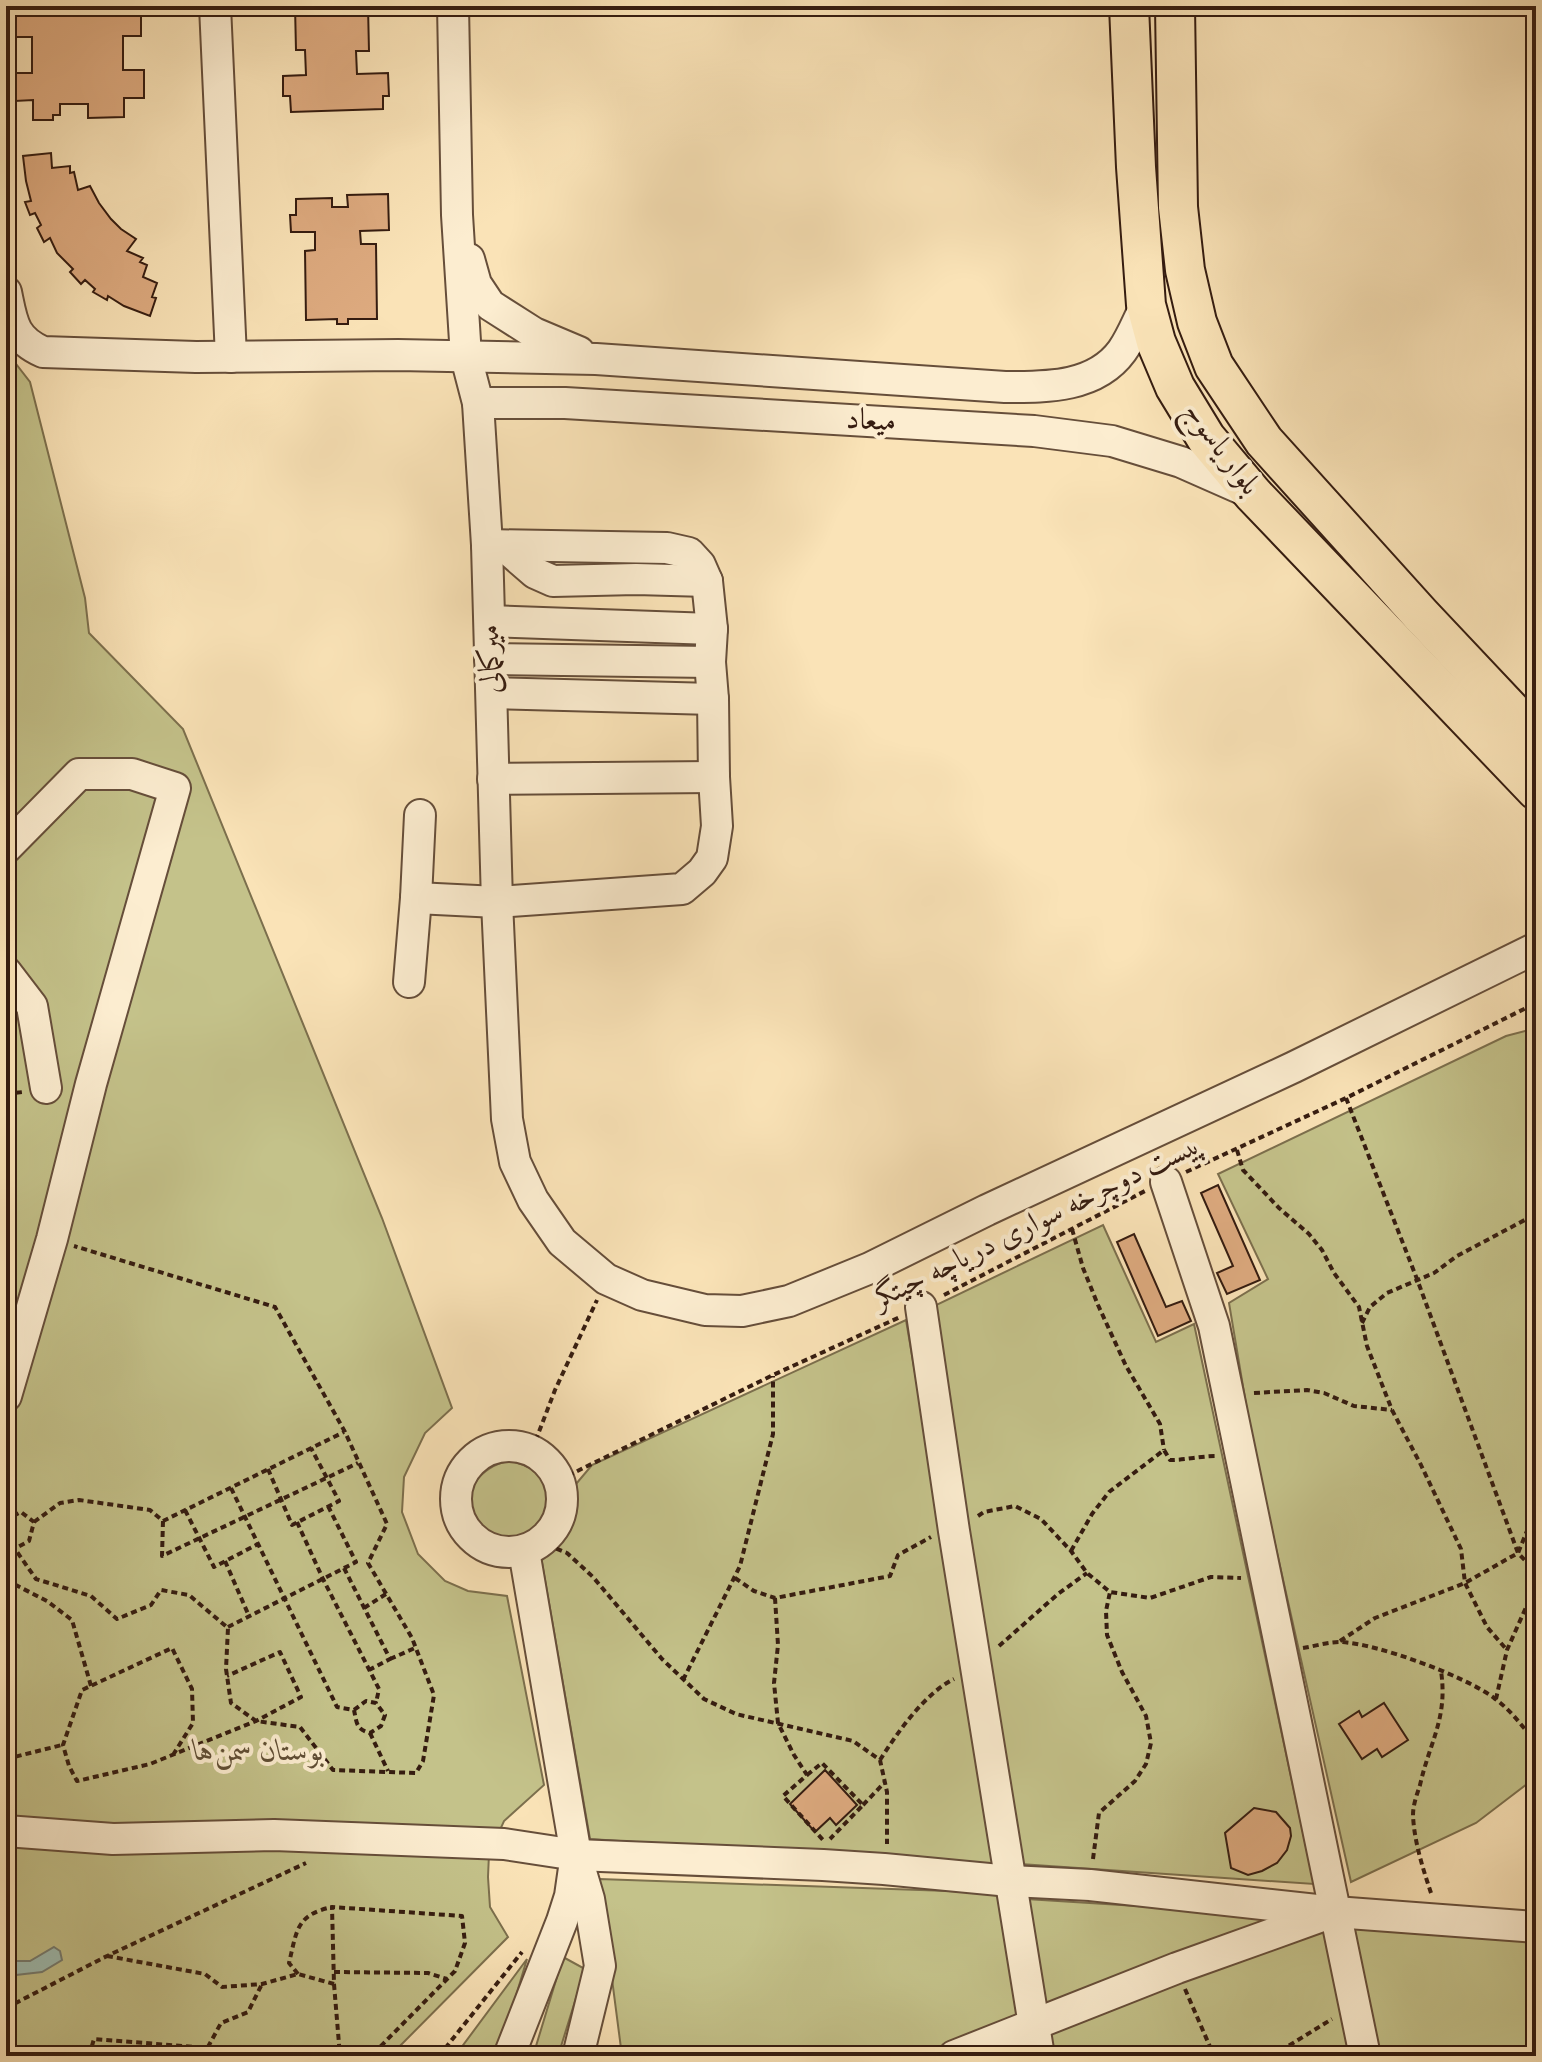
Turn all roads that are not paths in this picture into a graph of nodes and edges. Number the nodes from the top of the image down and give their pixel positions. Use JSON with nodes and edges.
{"nodes":[{"id":1,"x":215,"y":6,"type":"edge"},
{"id":2,"x":453,"y":6,"type":"edge"},
{"id":3,"x":1129,"y":6,"type":"edge"},
{"id":4,"x":1175,"y":6,"type":"edge"},
{"id":5,"x":457,"y":215,"type":"junction"},
{"id":6,"x":6,"y":292,"type":"edge"},
{"id":7,"x":1146,"y":305,"type":"junction"},
{"id":8,"x":231,"y":357,"type":"junction"},
{"id":9,"x":466,"y":357,"type":"junction"},
{"id":10,"x":596,"y":359,"type":"junction"},
{"id":11,"x":478,"y":403,"type":"junction"},
{"id":12,"x":565,"y":403,"type":"junction"},
{"id":13,"x":1253,"y":494,"type":"junction"},
{"id":14,"x":495,"y":545,"type":"junction"},
{"id":15,"x":490,"y":621,"type":"junction"},
{"id":16,"x":712,"y":629,"type":"junction"},
{"id":17,"x":490,"y":659,"type":"junction"},
{"id":18,"x":710,"y":662,"type":"junction"},
{"id":19,"x":492,"y":693,"type":"junction"},
{"id":20,"x":713,"y":699,"type":"junction"},
{"id":21,"x":1536,"y":737,"type":"edge"},
{"id":22,"x":714,"y":777,"type":"junction"},
{"id":23,"x":493,"y":779,"type":"junction"},
{"id":24,"x":1536,"y":790,"type":"edge"},
{"id":25,"x":420,"y":815,"type":"dead end"},
{"id":26,"x":6,"y":848,"type":"edge"},
{"id":27,"x":416,"y":898,"type":"junction"},
{"id":28,"x":497,"y":902,"type":"junction"},
{"id":29,"x":1536,"y":948,"type":"edge"},
{"id":30,"x":6,"y":972,"type":"edge"},
{"id":31,"x":409,"y":982,"type":"dead end"},
{"id":32,"x":46,"y":1088,"type":"dead end"},
{"id":33,"x":1166,"y":1182,"type":"road end"},
{"id":34,"x":921,"y":1307,"type":"road end"},
{"id":35,"x":6,"y":1396,"type":"edge"},
{"id":36,"x":532,"y":1547,"type":"junction"},
{"id":37,"x":6,"y":1831,"type":"edge"},
{"id":38,"x":576,"y":1855,"type":"junction"},
{"id":39,"x":1010,"y":1881,"type":"junction"},
{"id":40,"x":1335,"y":1912,"type":"junction"},
{"id":41,"x":1536,"y":1927,"type":"edge"},
{"id":42,"x":1034,"y":2026,"type":"junction"},
{"id":43,"x":509,"y":2056,"type":"edge"},
{"id":44,"x":578,"y":2056,"type":"edge"},
{"id":45,"x":954,"y":2056,"type":"edge"},
{"id":46,"x":1039,"y":2056,"type":"edge"},
{"id":47,"x":1365,"y":2056,"type":"edge"}],
"edges":[{"from":1,"to":8,"type":"street"},
{"from":2,"to":5,"type":"street","name":"میرکمالی"},
{"from":3,"to":7,"type":"main road","name":"بلوار یاسوج"},
{"from":4,"to":21,"type":"main road","name":"بلوار یاسوج"},
{"from":5,"to":9,"type":"street","name":"میرکمالی"},
{"from":5,"to":10,"type":"street"},
{"from":6,"to":8,"type":"street","name":"میعاد"},
{"from":7,"to":10,"type":"street","name":"میعاد"},
{"from":7,"to":13,"type":"main road","name":"بلوار یاسوج"},
{"from":8,"to":9,"type":"street","name":"میعاد"},
{"from":9,"to":10,"type":"street","name":"میعاد"},
{"from":9,"to":11,"type":"street","name":"میرکمالی"},
{"from":10,"to":12,"type":"street"},
{"from":11,"to":12,"type":"street","name":"میعاد"},
{"from":11,"to":14,"type":"street","name":"میرکمالی"},
{"from":12,"to":13,"type":"street","name":"میعاد"},
{"from":13,"to":24,"type":"main road","name":"بلوار یاسوج"},
{"from":14,"to":15,"type":"street","name":"میرکمالی"},
{"from":14,"to":16,"type":"street"},
{"from":15,"to":16,"type":"street"},
{"from":15,"to":17,"type":"street","name":"میرکمالی"},
{"from":16,"to":18,"type":"street"},
{"from":17,"to":18,"type":"street"},
{"from":17,"to":19,"type":"street","name":"میرکمالی"},
{"from":18,"to":20,"type":"street"},
{"from":19,"to":20,"type":"street"},
{"from":19,"to":23,"type":"street","name":"میرکمالی"},
{"from":20,"to":22,"type":"street"},
{"from":22,"to":23,"type":"street"},
{"from":22,"to":28,"type":"street"},
{"from":23,"to":28,"type":"street","name":"میرکمالی"},
{"from":25,"to":27,"type":"street"},
{"from":26,"to":35,"type":"street"},
{"from":27,"to":28,"type":"street"},
{"from":27,"to":31,"type":"street"},
{"from":28,"to":29,"type":"street","name":"میرکمالی"},
{"from":30,"to":32,"type":"street"},
{"from":33,"to":40,"type":"street"},
{"from":34,"to":39,"type":"street"},
{"from":36,"to":36,"type":"street"},
{"from":36,"to":38,"type":"street"},
{"from":37,"to":38,"type":"street"},
{"from":38,"to":39,"type":"street"},
{"from":38,"to":43,"type":"street"},
{"from":38,"to":44,"type":"street"},
{"from":39,"to":40,"type":"street"},
{"from":39,"to":42,"type":"street"},
{"from":40,"to":41,"type":"street"},
{"from":40,"to":42,"type":"street"},
{"from":40,"to":47,"type":"street"},
{"from":42,"to":45,"type":"street"},
{"from":42,"to":46,"type":"street"}]}
